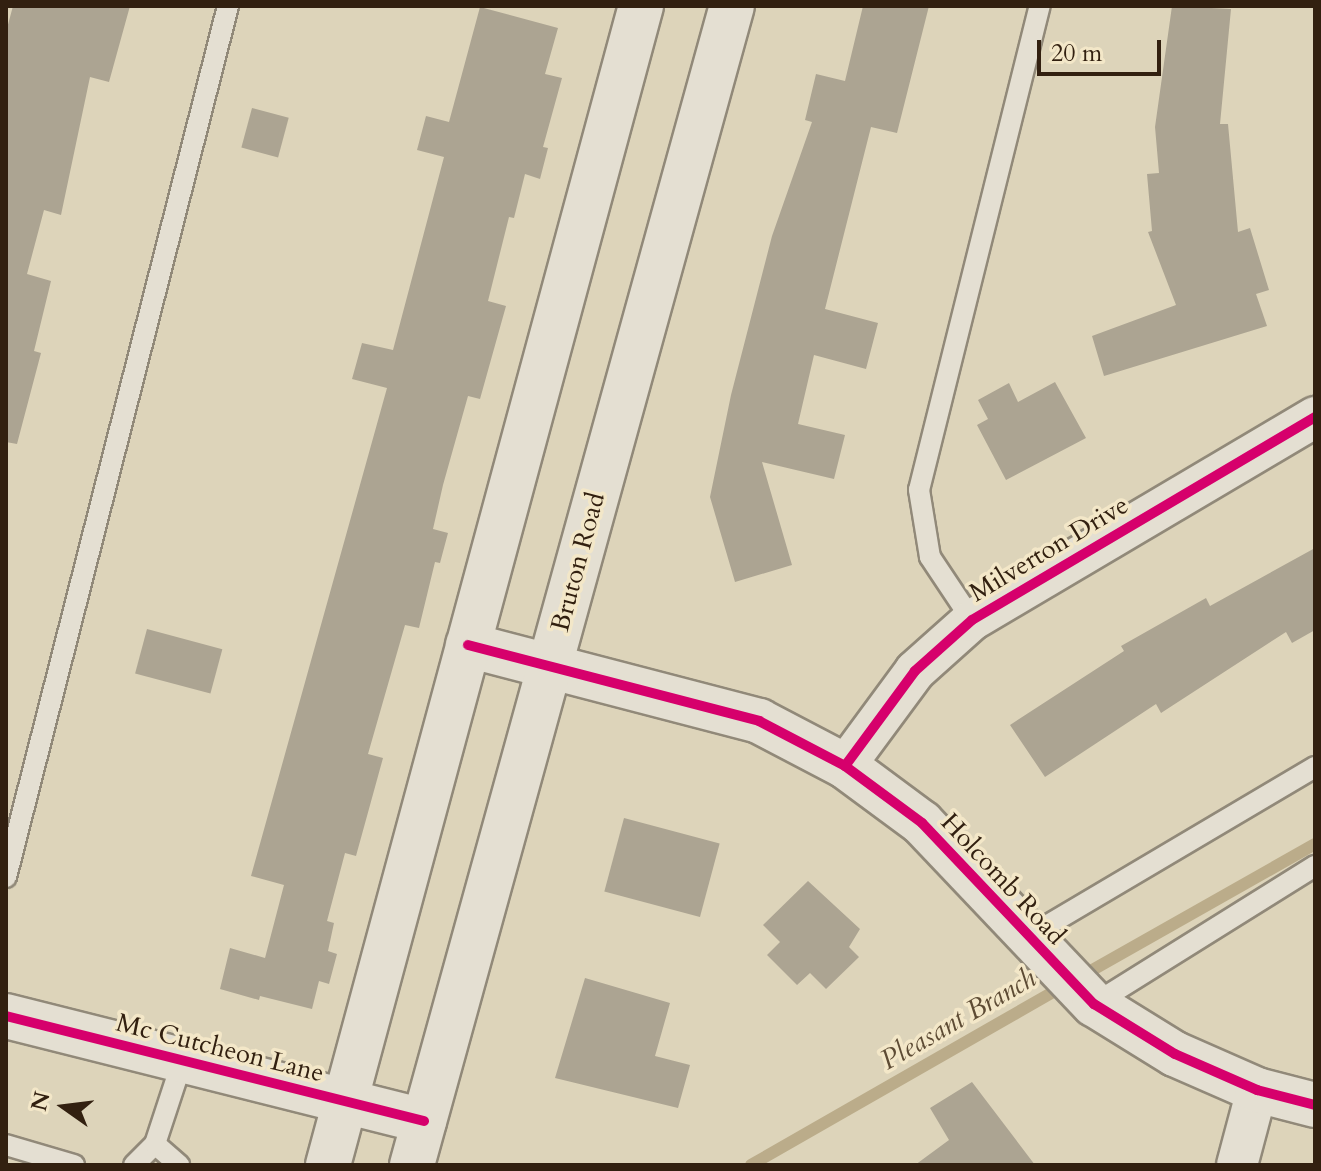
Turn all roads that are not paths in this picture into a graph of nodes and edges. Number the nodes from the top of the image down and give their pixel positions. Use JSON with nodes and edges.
{"nodes":[{"id":1,"x":228,"y":6,"type":"edge"},
{"id":2,"x":641,"y":6,"type":"edge"},
{"id":3,"x":732,"y":6,"type":"edge"},
{"id":4,"x":1040,"y":6,"type":"edge"},
{"id":5,"x":1315,"y":417,"type":"edge"},
{"id":6,"x":972,"y":620,"type":"junction"},
{"id":7,"x":468,"y":645,"type":"junction"},
{"id":8,"x":550,"y":665,"type":"junction"},
{"id":9,"x":845,"y":766,"type":"junction"},
{"id":10,"x":1315,"y":767,"type":"edge"},
{"id":11,"x":1315,"y":866,"type":"edge"},
{"id":12,"x":6,"y":877,"type":"edge"},
{"id":13,"x":1035,"y":948,"type":"junction"},
{"id":14,"x":1094,"y":1004,"type":"junction"},
{"id":15,"x":6,"y":1016,"type":"edge"},
{"id":16,"x":182,"y":1062,"type":"junction"},
{"id":17,"x":1257,"y":1090,"type":"junction"},
{"id":18,"x":346,"y":1102,"type":"junction"},
{"id":19,"x":1315,"y":1105,"type":"edge"},
{"id":20,"x":424,"y":1121,"type":"junction"},
{"id":21,"x":155,"y":1144,"type":"junction"},
{"id":22,"x":6,"y":1145,"type":"edge"},
{"id":23,"x":74,"y":1165,"type":"edge"},
{"id":24,"x":134,"y":1165,"type":"edge"},
{"id":25,"x":179,"y":1165,"type":"edge"},
{"id":26,"x":328,"y":1165,"type":"edge"},
{"id":27,"x":412,"y":1165,"type":"edge"},
{"id":28,"x":1237,"y":1165,"type":"edge"}],
"edges":[{"from":1,"to":12,"type":"lane"},
{"from":2,"to":7,"type":"main road"},
{"from":3,"to":8,"type":"main road","name":"Bruton Road"},
{"from":4,"to":6,"type":"lane"},
{"from":5,"to":6,"type":"street","name":"Milverton Drive"},
{"from":6,"to":9,"type":"street","name":"Milverton Drive"},
{"from":7,"to":8,"type":"main road","name":"Holcomb Road"},
{"from":7,"to":18,"type":"main road"},
{"from":8,"to":9,"type":"main road","name":"Holcomb Road"},
{"from":8,"to":20,"type":"main road","name":"Bruton Road"},
{"from":9,"to":13,"type":"main road","name":"Holcomb Road"},
{"from":10,"to":13,"type":"lane"},
{"from":11,"to":14,"type":"lane"},
{"from":13,"to":14,"type":"main road","name":"Holcomb Road"},
{"from":14,"to":17,"type":"main road","name":"Holcomb Road"},
{"from":15,"to":16,"type":"main road","name":"Mc Cutcheon Lane"},
{"from":16,"to":18,"type":"main road","name":"Mc Cutcheon Lane"},
{"from":16,"to":21,"type":"lane"},
{"from":17,"to":19,"type":"main road","name":"Holcomb Road"},
{"from":17,"to":28,"type":"street"},
{"from":18,"to":20,"type":"main road","name":"Mc Cutcheon Lane"},
{"from":18,"to":26,"type":"main road"},
{"from":20,"to":27,"type":"main road","name":"Bruton Road"},
{"from":21,"to":24,"type":"lane"},
{"from":21,"to":25,"type":"lane"},
{"from":22,"to":23,"type":"lane"}]}
